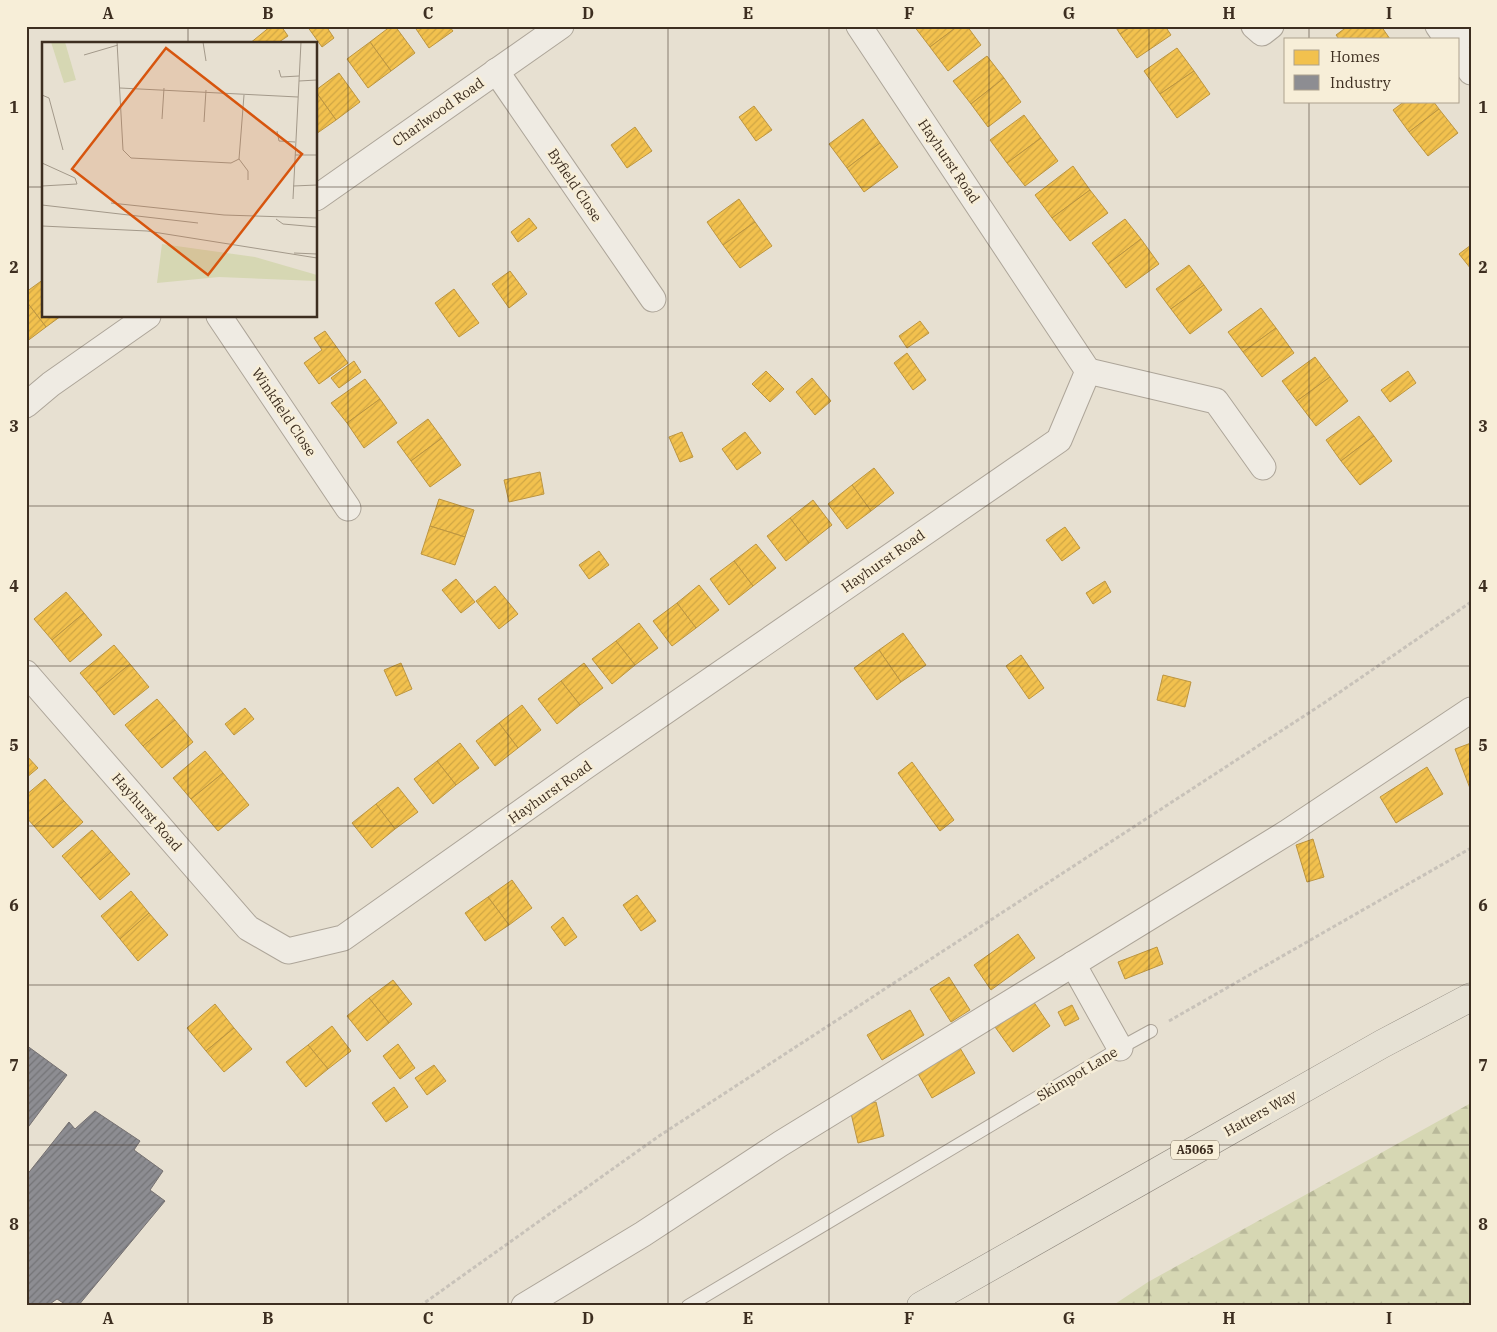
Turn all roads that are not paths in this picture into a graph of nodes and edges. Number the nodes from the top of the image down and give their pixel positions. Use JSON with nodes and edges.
{"nodes":[{"id":1,"x":562,"y":26,"type":"edge"},
{"id":2,"x":859,"y":26,"type":"edge"},
{"id":3,"x":1254,"y":26,"type":"edge"},
{"id":4,"x":1271,"y":26,"type":"edge"},
{"id":5,"x":1438,"y":26,"type":"edge"},
{"id":6,"x":1471,"y":31,"type":"edge"},
{"id":7,"x":1446,"y":38,"type":"edge"},
{"id":8,"x":1460,"y":39,"type":"edge"},
{"id":9,"x":1460,"y":57,"type":"edge"},
{"id":10,"x":496,"y":71,"type":"junction"},
{"id":11,"x":1471,"y":72,"type":"edge"},
{"id":12,"x":318,"y":197,"type":"edge"},
{"id":13,"x":653,"y":299,"type":"dead end"},
{"id":14,"x":145,"y":318,"type":"edge"},
{"id":15,"x":220,"y":318,"type":"edge"},
{"id":16,"x":1088,"y":371,"type":"junction"},
{"id":17,"x":26,"y":405,"type":"edge"},
{"id":18,"x":1263,"y":467,"type":"dead end"},
{"id":19,"x":348,"y":508,"type":"dead end"},
{"id":20,"x":26,"y":673,"type":"edge"},
{"id":21,"x":1471,"y":710,"type":"edge"},
{"id":22,"x":1073,"y":964,"type":"junction"},
{"id":23,"x":1471,"y":997,"type":"edge"},
{"id":24,"x":1151,"y":1031,"type":"road end"},
{"id":25,"x":1120,"y":1048,"type":"junction"},
{"id":26,"x":524,"y":1306,"type":"edge"},
{"id":27,"x":688,"y":1306,"type":"edge"},
{"id":28,"x":921,"y":1306,"type":"edge"}],
"edges":[{"from":1,"to":10,"type":"street","name":"Charlwood Road"},
{"from":2,"to":16,"type":"street","name":"Hayhurst Road"},
{"from":3,"to":4,"type":"street"},
{"from":5,"to":7,"type":"street"},
{"from":6,"to":8,"type":"street"},
{"from":9,"to":11,"type":"street"},
{"from":10,"to":12,"type":"street","name":"Charlwood Road"},
{"from":10,"to":13,"type":"street","name":"Byfield Close"},
{"from":14,"to":17,"type":"street"},
{"from":15,"to":19,"type":"street","name":"Winkfield Close"},
{"from":16,"to":18,"type":"street"},
{"from":16,"to":20,"type":"street","name":"Hayhurst Road"},
{"from":21,"to":22,"type":"street"},
{"from":22,"to":25,"type":"street"},
{"from":22,"to":26,"type":"street"},
{"from":23,"to":28,"type":"main road","name":"Hatters Way","number":"A5065"},
{"from":24,"to":25,"type":"lane","name":"Skimpot Lane"},
{"from":25,"to":27,"type":"lane","name":"Skimpot Lane"}]}
